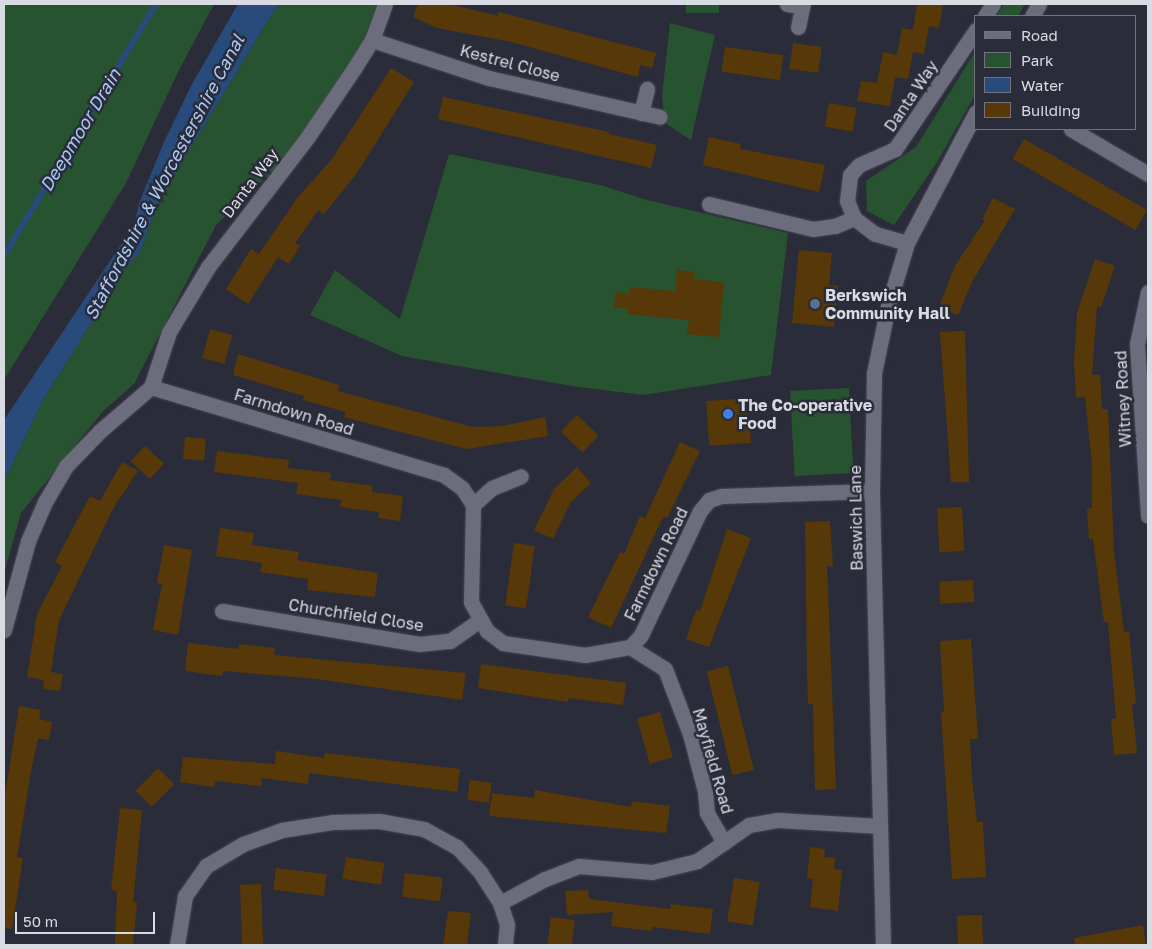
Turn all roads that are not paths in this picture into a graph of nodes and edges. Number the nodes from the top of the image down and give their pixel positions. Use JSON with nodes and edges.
{"nodes":[{"id":1,"x":385,"y":4,"type":"edge"},
{"id":2,"x":786,"y":4,"type":"edge"},
{"id":3,"x":993,"y":4,"type":"edge"},
{"id":4,"x":1039,"y":4,"type":"edge"},
{"id":5,"x":802,"y":5,"type":"edge"},
{"id":6,"x":986,"y":15,"type":"edge"},
{"id":7,"x":1033,"y":15,"type":"edge"},
{"id":8,"x":798,"y":27,"type":"dead end"},
{"id":9,"x":974,"y":33,"type":"edge"},
{"id":10,"x":372,"y":40,"type":"junction"},
{"id":11,"x":647,"y":89,"type":"dead end"},
{"id":12,"x":641,"y":113,"type":"junction"},
{"id":13,"x":974,"y":116,"type":"edge"},
{"id":14,"x":660,"y":117,"type":"dead end"},
{"id":15,"x":1072,"y":130,"type":"edge"},
{"id":16,"x":1148,"y":174,"type":"edge"},
{"id":17,"x":710,"y":204,"type":"dead end"},
{"id":18,"x":854,"y":218,"type":"junction"},
{"id":19,"x":907,"y":243,"type":"junction"},
{"id":20,"x":1148,"y":292,"type":"edge"},
{"id":21,"x":151,"y":387,"type":"junction"},
{"id":22,"x":521,"y":476,"type":"dead end"},
{"id":23,"x":872,"y":491,"type":"junction"},
{"id":24,"x":473,"y":505,"type":"junction"},
{"id":25,"x":1148,"y":508,"type":"edge"},
{"id":26,"x":222,"y":611,"type":"dead end"},
{"id":27,"x":479,"y":621,"type":"junction"},
{"id":28,"x":4,"y":630,"type":"edge"},
{"id":29,"x":630,"y":647,"type":"junction"},
{"id":30,"x":880,"y":826,"type":"junction"},
{"id":31,"x":724,"y":844,"type":"junction"},
{"id":32,"x":500,"y":902,"type":"junction"},
{"id":33,"x":177,"y":945,"type":"edge"},
{"id":34,"x":505,"y":945,"type":"edge"},
{"id":35,"x":883,"y":945,"type":"edge"}],
"edges":[{"from":1,"to":10,"type":"street","name":"Danta Way"},
{"from":2,"to":5,"type":"street"},
{"from":3,"to":6,"type":"street"},
{"from":4,"to":7,"type":"street"},
{"from":5,"to":8,"type":"street"},
{"from":9,"to":18,"type":"street","name":"Danta Way"},
{"from":10,"to":12,"type":"street","name":"Kestrel Close"},
{"from":10,"to":21,"type":"street","name":"Danta Way"},
{"from":11,"to":12,"type":"street"},
{"from":12,"to":14,"type":"street","name":"Kestrel Close"},
{"from":13,"to":19,"type":"street","name":"Baswich Lane"},
{"from":15,"to":16,"type":"street"},
{"from":17,"to":18,"type":"street"},
{"from":18,"to":19,"type":"street"},
{"from":19,"to":23,"type":"street","name":"Baswich Lane"},
{"from":20,"to":25,"type":"street","name":"Witney Road"},
{"from":21,"to":24,"type":"street","name":"Farmdown Road"},
{"from":21,"to":28,"type":"street"},
{"from":22,"to":24,"type":"street"},
{"from":23,"to":29,"type":"street","name":"Farmdown Road"},
{"from":23,"to":30,"type":"street","name":"Baswich Lane"},
{"from":24,"to":27,"type":"street","name":"Farmdown Road"},
{"from":26,"to":27,"type":"street","name":"Churchfield Close"},
{"from":27,"to":29,"type":"street","name":"Farmdown Road"},
{"from":29,"to":31,"type":"street","name":"Mayfield Road"},
{"from":30,"to":31,"type":"street"},
{"from":30,"to":35,"type":"street","name":"Baswich Lane"},
{"from":31,"to":32,"type":"street"},
{"from":32,"to":33,"type":"street"},
{"from":32,"to":34,"type":"street"}]}
